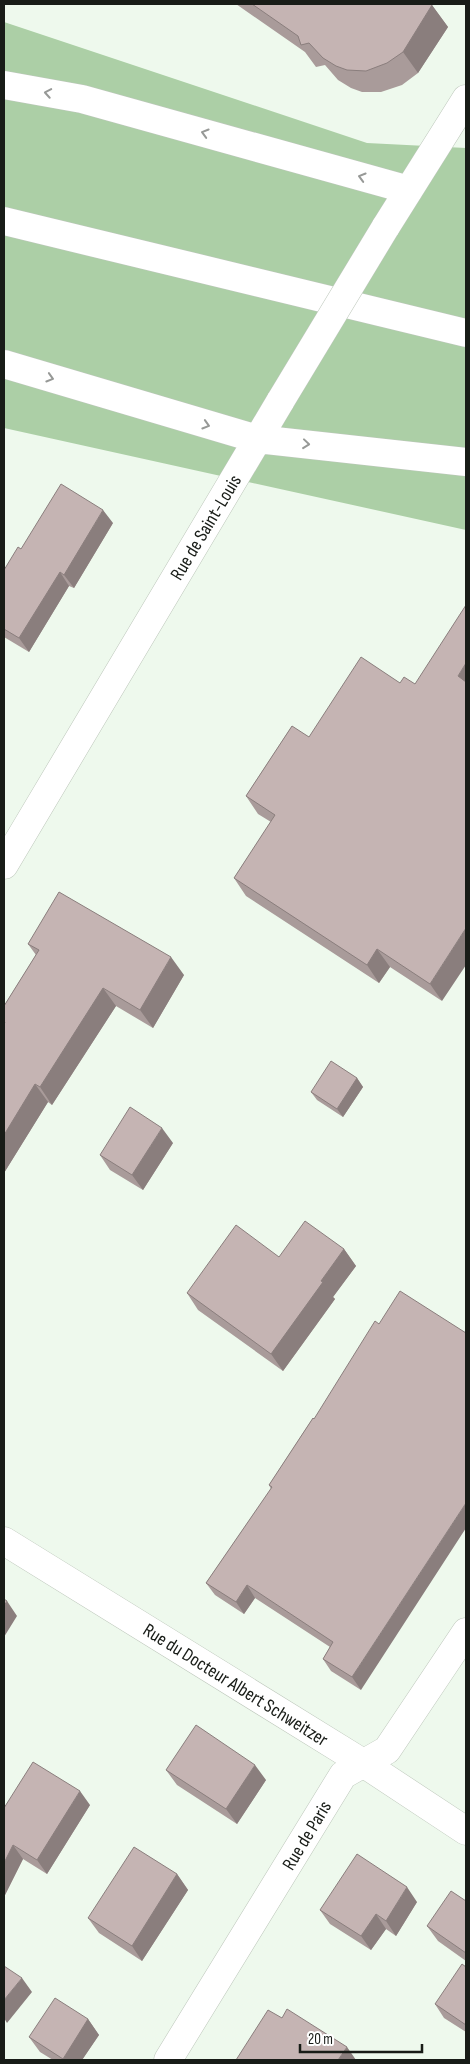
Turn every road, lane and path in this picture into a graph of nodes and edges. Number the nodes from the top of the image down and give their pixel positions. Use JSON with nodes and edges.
{"nodes":[{"id":1,"x":4,"y":85,"type":"edge"},
{"id":2,"x":464,"y":106,"type":"edge"},
{"id":3,"x":409,"y":190,"type":"junction"},
{"id":4,"x":4,"y":221,"type":"edge"},
{"id":5,"x":466,"y":333,"type":"edge"},
{"id":6,"x":4,"y":364,"type":"edge"},
{"id":7,"x":257,"y":439,"type":"junction"},
{"id":8,"x":466,"y":462,"type":"edge"},
{"id":9,"x":4,"y":865,"type":"edge"},
{"id":10,"x":4,"y":1541,"type":"edge"},
{"id":11,"x":466,"y":1632,"type":"edge"},
{"id":12,"x":363,"y":1763,"type":"junction"},
{"id":13,"x":466,"y":1831,"type":"edge"},
{"id":14,"x":168,"y":2060,"type":"edge"}],
"edges":[{"from":3,"to":1,"type":"main road","one_way":true},
{"from":2,"to":3,"type":"main road","name":"Rue de Saint-Louis"},
{"from":3,"to":7,"type":"main road","name":"Rue de Saint-Louis","bridge":true},
{"from":4,"to":5,"type":"main road"},
{"from":6,"to":7,"type":"main road","one_way":true},
{"from":7,"to":8,"type":"main road","one_way":true},
{"from":7,"to":9,"type":"main road","name":"Rue de Saint-Louis"},
{"from":10,"to":12,"type":"main road","name":"Rue du Docteur Albert Schweitzer"},
{"from":11,"to":12,"type":"main road","name":"Rue de Paris"},
{"from":12,"to":13,"type":"main road","name":"Rue du Docteur Albert Schweitzer"},
{"from":12,"to":14,"type":"main road","name":"Rue de Paris"}]}
